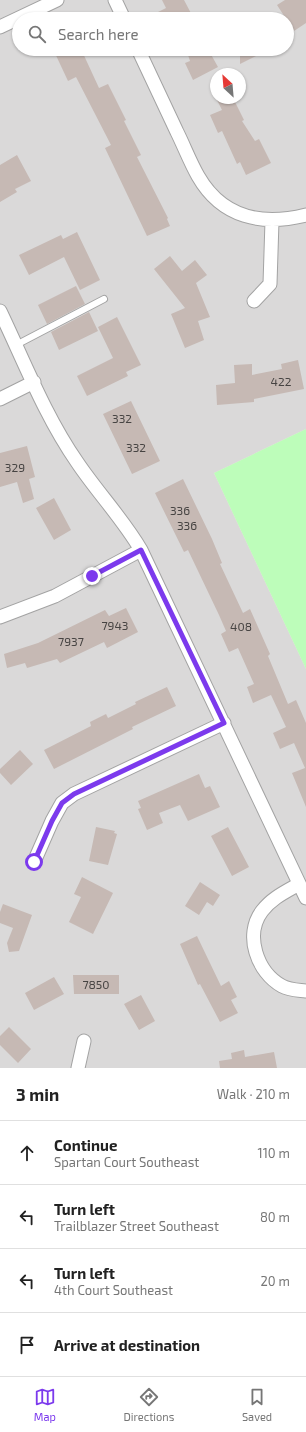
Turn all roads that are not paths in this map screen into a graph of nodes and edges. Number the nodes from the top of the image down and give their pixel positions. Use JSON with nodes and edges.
{"nodes":[{"id":1,"x":57,"y":0,"type":"edge"},
{"id":2,"x":115,"y":0,"type":"edge"},
{"id":3,"x":32,"y":12,"type":"edge"},
{"id":4,"x":121,"y":12,"type":"edge"},
{"id":5,"x":12,"y":21,"type":"edge"},
{"id":6,"x":0,"y":27,"type":"edge"},
{"id":7,"x":141,"y":56,"type":"edge"},
{"id":8,"x":306,"y":215,"type":"edge"},
{"id":9,"x":272,"y":221,"type":"junction"},
{"id":10,"x":104,"y":300,"type":"dead end"},
{"id":11,"x":254,"y":301,"type":"dead end"},
{"id":12,"x":0,"y":311,"type":"edge"},
{"id":13,"x":16,"y":345,"type":"junction"},
{"id":14,"x":34,"y":382,"type":"junction"},
{"id":15,"x":0,"y":399,"type":"edge"},
{"id":16,"x":141,"y":550,"type":"junction"},
{"id":17,"x":0,"y":617,"type":"edge"},
{"id":18,"x":224,"y":723,"type":"junction"},
{"id":19,"x":34,"y":862,"type":"dead end"},
{"id":20,"x":299,"y":884,"type":"junction"},
{"id":21,"x":306,"y":898,"type":"edge"},
{"id":22,"x":306,"y":991,"type":"edge"},
{"id":23,"x":84,"y":1041,"type":"dead end"},
{"id":24,"x":78,"y":1068,"type":"edge"}],
"edges":[{"from":1,"to":3,"type":"street"},
{"from":2,"to":4,"type":"street"},
{"from":5,"to":6,"type":"street"},
{"from":7,"to":9,"type":"street"},
{"from":8,"to":9,"type":"street"},
{"from":9,"to":11,"type":"street"},
{"from":10,"to":13,"type":"lane"},
{"from":12,"to":13,"type":"street"},
{"from":13,"to":14,"type":"street"},
{"from":14,"to":15,"type":"street"},
{"from":14,"to":16,"type":"street"},
{"from":16,"to":17,"type":"street"},
{"from":16,"to":18,"type":"street"},
{"from":18,"to":19,"type":"street"},
{"from":18,"to":20,"type":"street"},
{"from":20,"to":21,"type":"street"},
{"from":20,"to":22,"type":"street"},
{"from":23,"to":24,"type":"street"}]}
